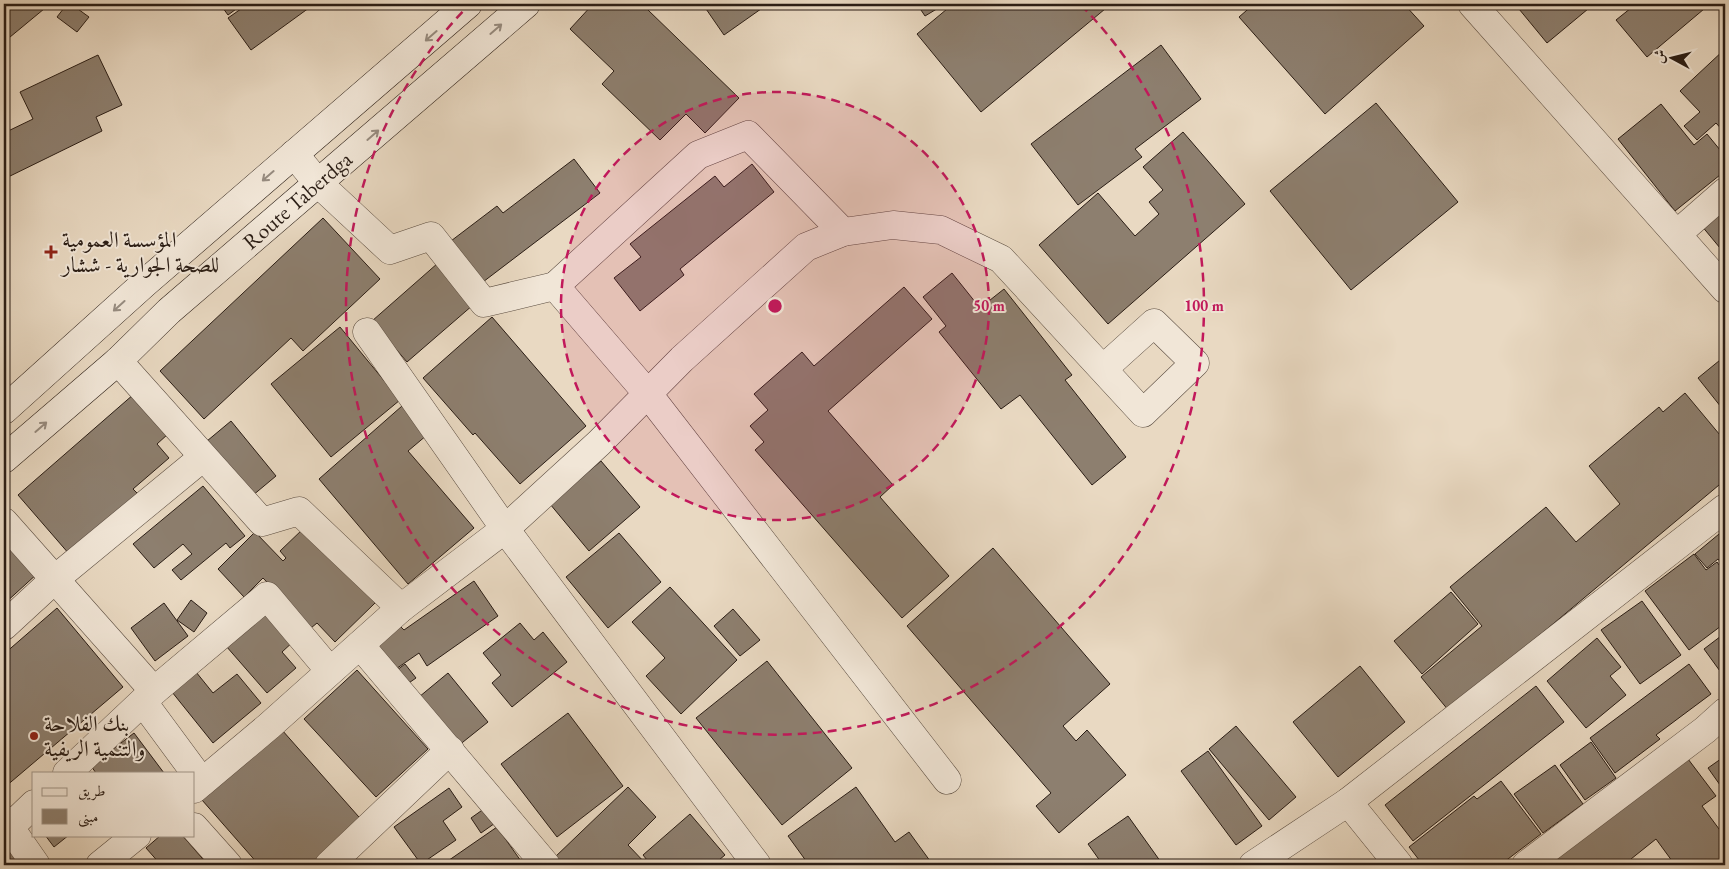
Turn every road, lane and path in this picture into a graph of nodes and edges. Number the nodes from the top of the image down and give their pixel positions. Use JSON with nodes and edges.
{"nodes":[{"id":1,"x":468,"y":4,"type":"edge"},
{"id":2,"x":526,"y":4,"type":"edge"},
{"id":3,"x":1472,"y":4,"type":"edge"},
{"id":4,"x":294,"y":154,"type":"junction"},
{"id":5,"x":318,"y":183,"type":"junction"},
{"id":6,"x":1725,"y":192,"type":"edge"},
{"id":7,"x":843,"y":232,"type":"junction"},
{"id":8,"x":1677,"y":234,"type":"junction"},
{"id":9,"x":145,"y":283,"type":"junction"},
{"id":10,"x":555,"y":286,"type":"junction"},
{"id":11,"x":1725,"y":289,"type":"edge"},
{"id":12,"x":169,"y":311,"type":"junction"},
{"id":13,"x":366,"y":332,"type":"dead end"},
{"id":14,"x":118,"y":361,"type":"junction"},
{"id":15,"x":1103,"y":369,"type":"dead end"},
{"id":16,"x":648,"y":394,"type":"junction"},
{"id":17,"x":4,"y":410,"type":"edge"},
{"id":18,"x":202,"y":458,"type":"junction"},
{"id":19,"x":4,"y":459,"type":"edge"},
{"id":20,"x":1725,"y":508,"type":"edge"},
{"id":21,"x":4,"y":522,"type":"edge"},
{"id":22,"x":505,"y":529,"type":"junction"},
{"id":23,"x":55,"y":579,"type":"junction"},
{"id":24,"x":401,"y":608,"type":"junction"},
{"id":25,"x":4,"y":626,"type":"edge"},
{"id":26,"x":360,"y":645,"type":"junction"},
{"id":27,"x":330,"y":671,"type":"junction"},
{"id":28,"x":148,"y":696,"type":"junction"},
{"id":29,"x":1725,"y":712,"type":"edge"},
{"id":30,"x":450,"y":750,"type":"junction"},
{"id":31,"x":68,"y":772,"type":"edge"},
{"id":32,"x":191,"y":772,"type":"edge"},
{"id":33,"x":947,"y":780,"type":"dead end"},
{"id":34,"x":198,"y":785,"type":"edge"},
{"id":35,"x":1348,"y":802,"type":"junction"},
{"id":36,"x":32,"y":805,"type":"edge"},
{"id":37,"x":7,"y":823,"type":"edge"},
{"id":38,"x":195,"y":828,"type":"edge"},
{"id":39,"x":136,"y":836,"type":"edge"},
{"id":40,"x":541,"y":863,"type":"edge"},
{"id":41,"x":36,"y":865,"type":"edge"},
{"id":42,"x":100,"y":865,"type":"edge"},
{"id":43,"x":228,"y":865,"type":"edge"},
{"id":44,"x":329,"y":865,"type":"edge"},
{"id":45,"x":757,"y":865,"type":"edge"},
{"id":46,"x":1253,"y":865,"type":"edge"},
{"id":47,"x":1398,"y":865,"type":"edge"},
{"id":48,"x":1526,"y":865,"type":"edge"}],
"edges":[{"from":1,"to":4,"type":"street","name":"Route Taberdga","one_way":true},
{"from":5,"to":2,"type":"street","name":"Route Taberdga","one_way":true},
{"from":3,"to":8,"type":"street"},
{"from":4,"to":5,"type":"street"},
{"from":4,"to":9,"type":"street","name":"Route Taberdga","one_way":true},
{"from":5,"to":10,"type":"street"},
{"from":5,"to":12,"type":"street","name":"Route Taberdga"},
{"from":6,"to":8,"type":"street"},
{"from":7,"to":10,"type":"street"},
{"from":7,"to":15,"type":"street"},
{"from":7,"to":16,"type":"street"},
{"from":8,"to":11,"type":"street"},
{"from":9,"to":12,"type":"street"},
{"from":9,"to":17,"type":"street","name":"Route Taberdga","one_way":true},
{"from":10,"to":16,"type":"street"},
{"from":12,"to":14,"type":"street","name":"Route Taberdga"},
{"from":13,"to":22,"type":"street"},
{"from":14,"to":18,"type":"street"},
{"from":19,"to":14,"type":"street","name":"Route Taberdga","one_way":true},
{"from":16,"to":22,"type":"street"},
{"from":16,"to":33,"type":"street"},
{"from":18,"to":23,"type":"street"},
{"from":18,"to":24,"type":"street"},
{"from":20,"to":35,"type":"street"},
{"from":21,"to":23,"type":"street"},
{"from":22,"to":24,"type":"street"},
{"from":22,"to":45,"type":"street"},
{"from":23,"to":25,"type":"street"},
{"from":23,"to":28,"type":"street"},
{"from":24,"to":26,"type":"street"},
{"from":26,"to":27,"type":"street"},
{"from":26,"to":30,"type":"street"},
{"from":27,"to":28,"type":"street"},
{"from":27,"to":34,"type":"street"},
{"from":28,"to":31,"type":"street"},
{"from":28,"to":32,"type":"street"},
{"from":29,"to":48,"type":"street"},
{"from":30,"to":40,"type":"street"},
{"from":30,"to":44,"type":"street"},
{"from":35,"to":46,"type":"street"},
{"from":35,"to":47,"type":"street"},
{"from":36,"to":37,"type":"street"},
{"from":37,"to":41,"type":"street"},
{"from":38,"to":43,"type":"street"},
{"from":39,"to":42,"type":"street"}]}
